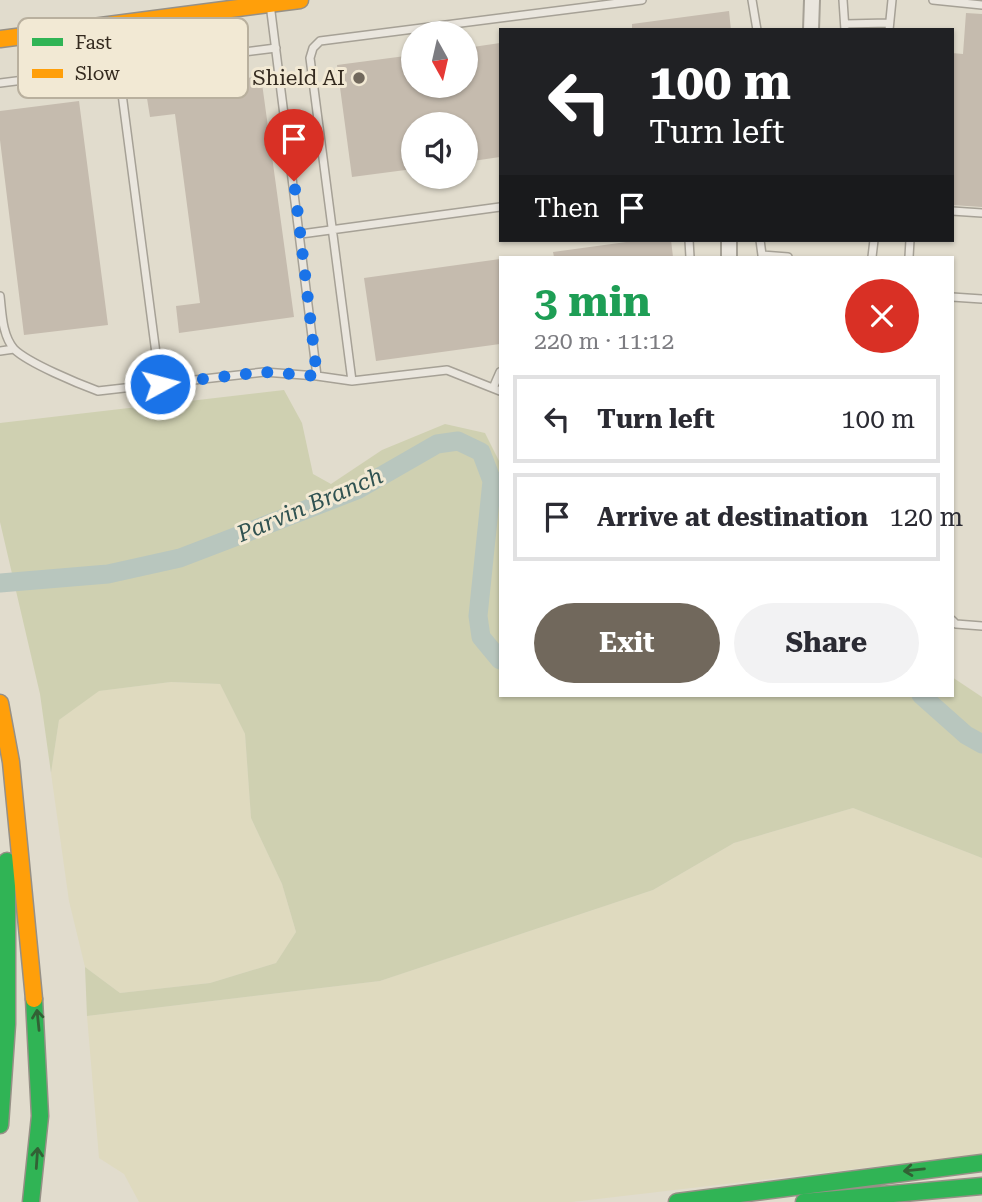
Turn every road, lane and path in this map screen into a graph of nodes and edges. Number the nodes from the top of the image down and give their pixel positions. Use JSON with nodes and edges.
{"nodes":[{"id":1,"x":299,"y":0,"type":"edge"},
{"id":2,"x":642,"y":0,"type":"edge"},
{"id":3,"x":752,"y":0,"type":"edge"},
{"id":4,"x":812,"y":0,"type":"edge"},
{"id":5,"x":844,"y":0,"type":"edge"},
{"id":6,"x":892,"y":0,"type":"edge"},
{"id":7,"x":933,"y":0,"type":"edge"},
{"id":8,"x":270,"y":2,"type":"edge"},
{"id":9,"x":982,"y":5,"type":"edge"},
{"id":10,"x":156,"y":18,"type":"edge"},
{"id":11,"x":845,"y":27,"type":"edge"},
{"id":12,"x":889,"y":27,"type":"edge"},
{"id":13,"x":757,"y":28,"type":"edge"},
{"id":14,"x":811,"y":28,"type":"edge"},
{"id":15,"x":18,"y":37,"type":"edge"},
{"id":16,"x":0,"y":39,"type":"edge"},
{"id":17,"x":276,"y":48,"type":"junction"},
{"id":18,"x":248,"y":52,"type":"edge"},
{"id":19,"x":18,"y":81,"type":"edge"},
{"id":20,"x":0,"y":83,"type":"edge"},
{"id":21,"x":124,"y":98,"type":"edge"},
{"id":22,"x":499,"y":207,"type":"edge"},
{"id":23,"x":954,"y":211,"type":"edge"},
{"id":24,"x":982,"y":213,"type":"edge"},
{"id":25,"x":333,"y":230,"type":"junction"},
{"id":26,"x":301,"y":234,"type":"junction"},
{"id":27,"x":760,"y":242,"type":"edge"},
{"id":28,"x":775,"y":256,"type":"edge"},
{"id":29,"x":0,"y":296,"type":"edge"},
{"id":30,"x":954,"y":297,"type":"edge"},
{"id":31,"x":982,"y":299,"type":"edge"},
{"id":32,"x":14,"y":349,"type":"junction"},
{"id":33,"x":0,"y":351,"type":"edge"},
{"id":34,"x":317,"y":376,"type":"junction"},
{"id":35,"x":352,"y":382,"type":"junction"},
{"id":36,"x":160,"y":384,"type":"junction"},
{"id":37,"x":497,"y":390,"type":"edge"},
{"id":38,"x":954,"y":622,"type":"edge"},
{"id":39,"x":982,"y":626,"type":"edge"},
{"id":40,"x":0,"y":703,"type":"edge"},
{"id":41,"x":0,"y":766,"type":"edge"},
{"id":42,"x":0,"y":1125,"type":"edge"},
{"id":43,"x":982,"y":1163,"type":"edge"},
{"id":44,"x":982,"y":1186,"type":"edge"},
{"id":45,"x":31,"y":1202,"type":"edge"},
{"id":46,"x":677,"y":1202,"type":"edge"},
{"id":47,"x":804,"y":1202,"type":"edge"}],
"edges":[{"from":1,"to":8,"type":"main road"},
{"from":2,"to":25,"type":"lane"},
{"from":3,"to":13,"type":"lane"},
{"from":4,"to":14,"type":"street"},
{"from":5,"to":11,"type":"lane"},
{"from":6,"to":12,"type":"lane"},
{"from":7,"to":9,"type":"lane"},
{"from":8,"to":10,"type":"main road"},
{"from":8,"to":17,"type":"lane"},
{"from":11,"to":12,"type":"lane"},
{"from":15,"to":16,"type":"main road"},
{"from":17,"to":18,"type":"lane"},
{"from":17,"to":26,"type":"lane"},
{"from":19,"to":20,"type":"lane"},
{"from":21,"to":36,"type":"lane"},
{"from":22,"to":25,"type":"lane"},
{"from":23,"to":24,"type":"lane"},
{"from":25,"to":26,"type":"lane"},
{"from":25,"to":35,"type":"lane"},
{"from":26,"to":34,"type":"lane"},
{"from":27,"to":28,"type":"lane"},
{"from":29,"to":32,"type":"lane"},
{"from":30,"to":31,"type":"lane"},
{"from":32,"to":33,"type":"lane"},
{"from":32,"to":36,"type":"lane"},
{"from":34,"to":35,"type":"lane"},
{"from":34,"to":36,"type":"lane"},
{"from":35,"to":37,"type":"lane"},
{"from":38,"to":39,"type":"lane"},
{"from":45,"to":40,"type":"main road","one_way":true},
{"from":41,"to":42,"type":"main road"},
{"from":43,"to":46,"type":"main road","one_way":true},
{"from":44,"to":47,"type":"main road"}]}
